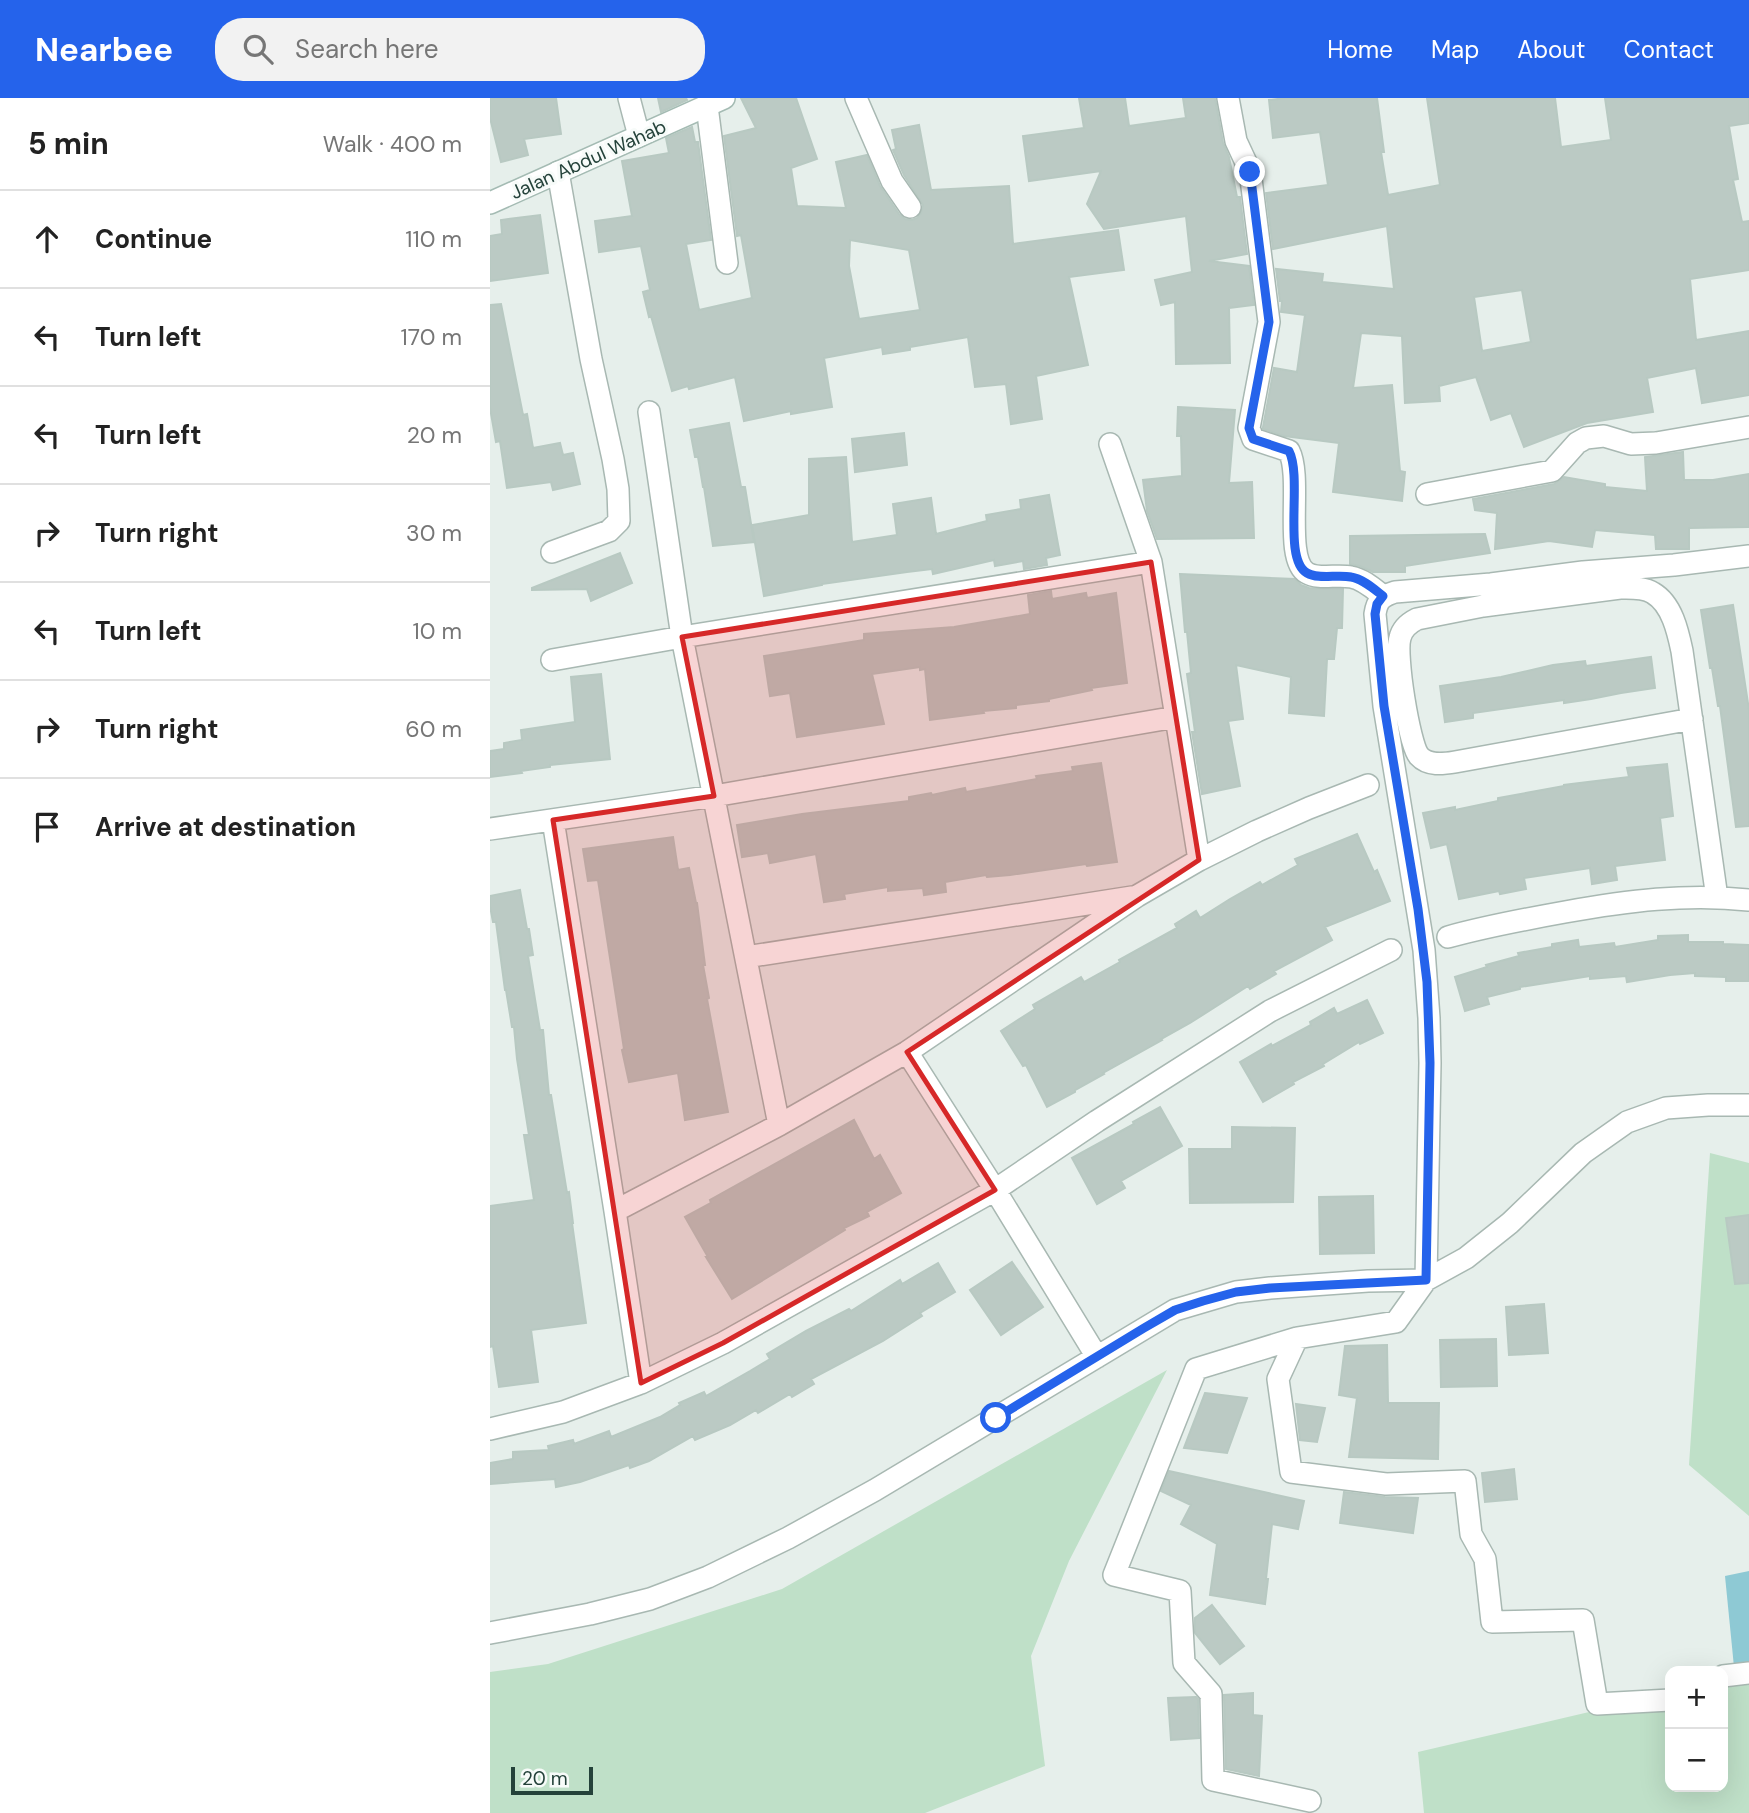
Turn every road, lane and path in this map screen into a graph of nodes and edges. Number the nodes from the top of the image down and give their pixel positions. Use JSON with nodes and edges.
{"nodes":[{"id":1,"x":629,"y":98,"type":"edge"},
{"id":2,"x":856,"y":98,"type":"edge"},
{"id":3,"x":1228,"y":98,"type":"edge"},
{"id":4,"x":715,"y":102,"type":"edge"},
{"id":5,"x":639,"y":136,"type":"junction"},
{"id":6,"x":558,"y":172,"type":"junction"},
{"id":7,"x":490,"y":203,"type":"edge"},
{"id":8,"x":909,"y":207,"type":"dead end"},
{"id":9,"x":727,"y":263,"type":"dead end"},
{"id":10,"x":649,"y":412,"type":"dead end"},
{"id":11,"x":1749,"y":428,"type":"edge"},
{"id":12,"x":1110,"y":444,"type":"dead end"},
{"id":13,"x":1427,"y":494,"type":"dead end"},
{"id":14,"x":552,"y":552,"type":"dead end"},
{"id":15,"x":1749,"y":556,"type":"edge"},
{"id":16,"x":1151,"y":562,"type":"junction"},
{"id":17,"x":1383,"y":596,"type":"junction"},
{"id":18,"x":682,"y":637,"type":"junction"},
{"id":19,"x":552,"y":660,"type":"dead end"},
{"id":20,"x":1176,"y":717,"type":"junction"},
{"id":21,"x":1692,"y":719,"type":"junction"},
{"id":22,"x":1368,"y":785,"type":"dead end"},
{"id":23,"x":713,"y":796,"type":"junction"},
{"id":24,"x":553,"y":820,"type":"junction"},
{"id":25,"x":490,"y":829,"type":"edge"},
{"id":26,"x":1199,"y":860,"type":"junction"},
{"id":27,"x":1137,"y":896,"type":"junction"},
{"id":28,"x":1717,"y":898,"type":"junction"},
{"id":29,"x":1749,"y":900,"type":"edge"},
{"id":30,"x":1448,"y":937,"type":"dead end"},
{"id":31,"x":1391,"y":950,"type":"dead end"},
{"id":32,"x":746,"y":957,"type":"junction"},
{"id":33,"x":907,"y":1052,"type":"junction"},
{"id":34,"x":1749,"y":1105,"type":"edge"},
{"id":35,"x":779,"y":1125,"type":"junction"},
{"id":36,"x":995,"y":1190,"type":"junction"},
{"id":37,"x":615,"y":1211,"type":"junction"},
{"id":38,"x":1426,"y":1280,"type":"junction"},
{"id":39,"x":1297,"y":1338,"type":"junction"},
{"id":40,"x":1097,"y":1357,"type":"junction"},
{"id":41,"x":640,"y":1383,"type":"junction"},
{"id":42,"x":490,"y":1429,"type":"edge"},
{"id":43,"x":490,"y":1633,"type":"edge"},
{"id":44,"x":1749,"y":1673,"type":"edge"},
{"id":45,"x":1728,"y":1675,"type":"edge"},
{"id":46,"x":1665,"y":1700,"type":"edge"},
{"id":47,"x":1310,"y":1801,"type":"dead end"}],
"edges":[{"from":1,"to":5,"type":"street"},
{"from":2,"to":8,"type":"street"},
{"from":3,"to":17,"type":"street"},
{"from":4,"to":5,"type":"street","name":"Jalan Abdul Wahab"},
{"from":4,"to":9,"type":"street"},
{"from":5,"to":6,"type":"street","name":"Jalan Abdul Wahab"},
{"from":6,"to":7,"type":"street","name":"Jalan Abdul Wahab"},
{"from":6,"to":14,"type":"street"},
{"from":10,"to":18,"type":"street"},
{"from":11,"to":13,"type":"street"},
{"from":12,"to":16,"type":"street"},
{"from":15,"to":17,"type":"street"},
{"from":16,"to":18,"type":"street"},
{"from":16,"to":20,"type":"street"},
{"from":17,"to":38,"type":"street"},
{"from":18,"to":19,"type":"street"},
{"from":18,"to":23,"type":"street"},
{"from":20,"to":23,"type":"street"},
{"from":20,"to":26,"type":"street"},
{"from":21,"to":21,"type":"street"},
{"from":21,"to":28,"type":"street"},
{"from":22,"to":26,"type":"street"},
{"from":23,"to":24,"type":"street"},
{"from":23,"to":32,"type":"street"},
{"from":24,"to":25,"type":"street"},
{"from":24,"to":37,"type":"street"},
{"from":26,"to":27,"type":"street"},
{"from":27,"to":32,"type":"street"},
{"from":27,"to":33,"type":"street"},
{"from":28,"to":29,"type":"street"},
{"from":28,"to":30,"type":"street"},
{"from":31,"to":36,"type":"street"},
{"from":32,"to":35,"type":"street"},
{"from":33,"to":35,"type":"street"},
{"from":33,"to":36,"type":"street"},
{"from":34,"to":38,"type":"street"},
{"from":35,"to":37,"type":"street"},
{"from":36,"to":40,"type":"street"},
{"from":36,"to":41,"type":"street"},
{"from":37,"to":41,"type":"street"},
{"from":38,"to":39,"type":"street"},
{"from":38,"to":40,"type":"street"},
{"from":39,"to":46,"type":"street"},
{"from":39,"to":47,"type":"street"},
{"from":40,"to":43,"type":"street"},
{"from":41,"to":42,"type":"street"},
{"from":44,"to":45,"type":"street"}]}
